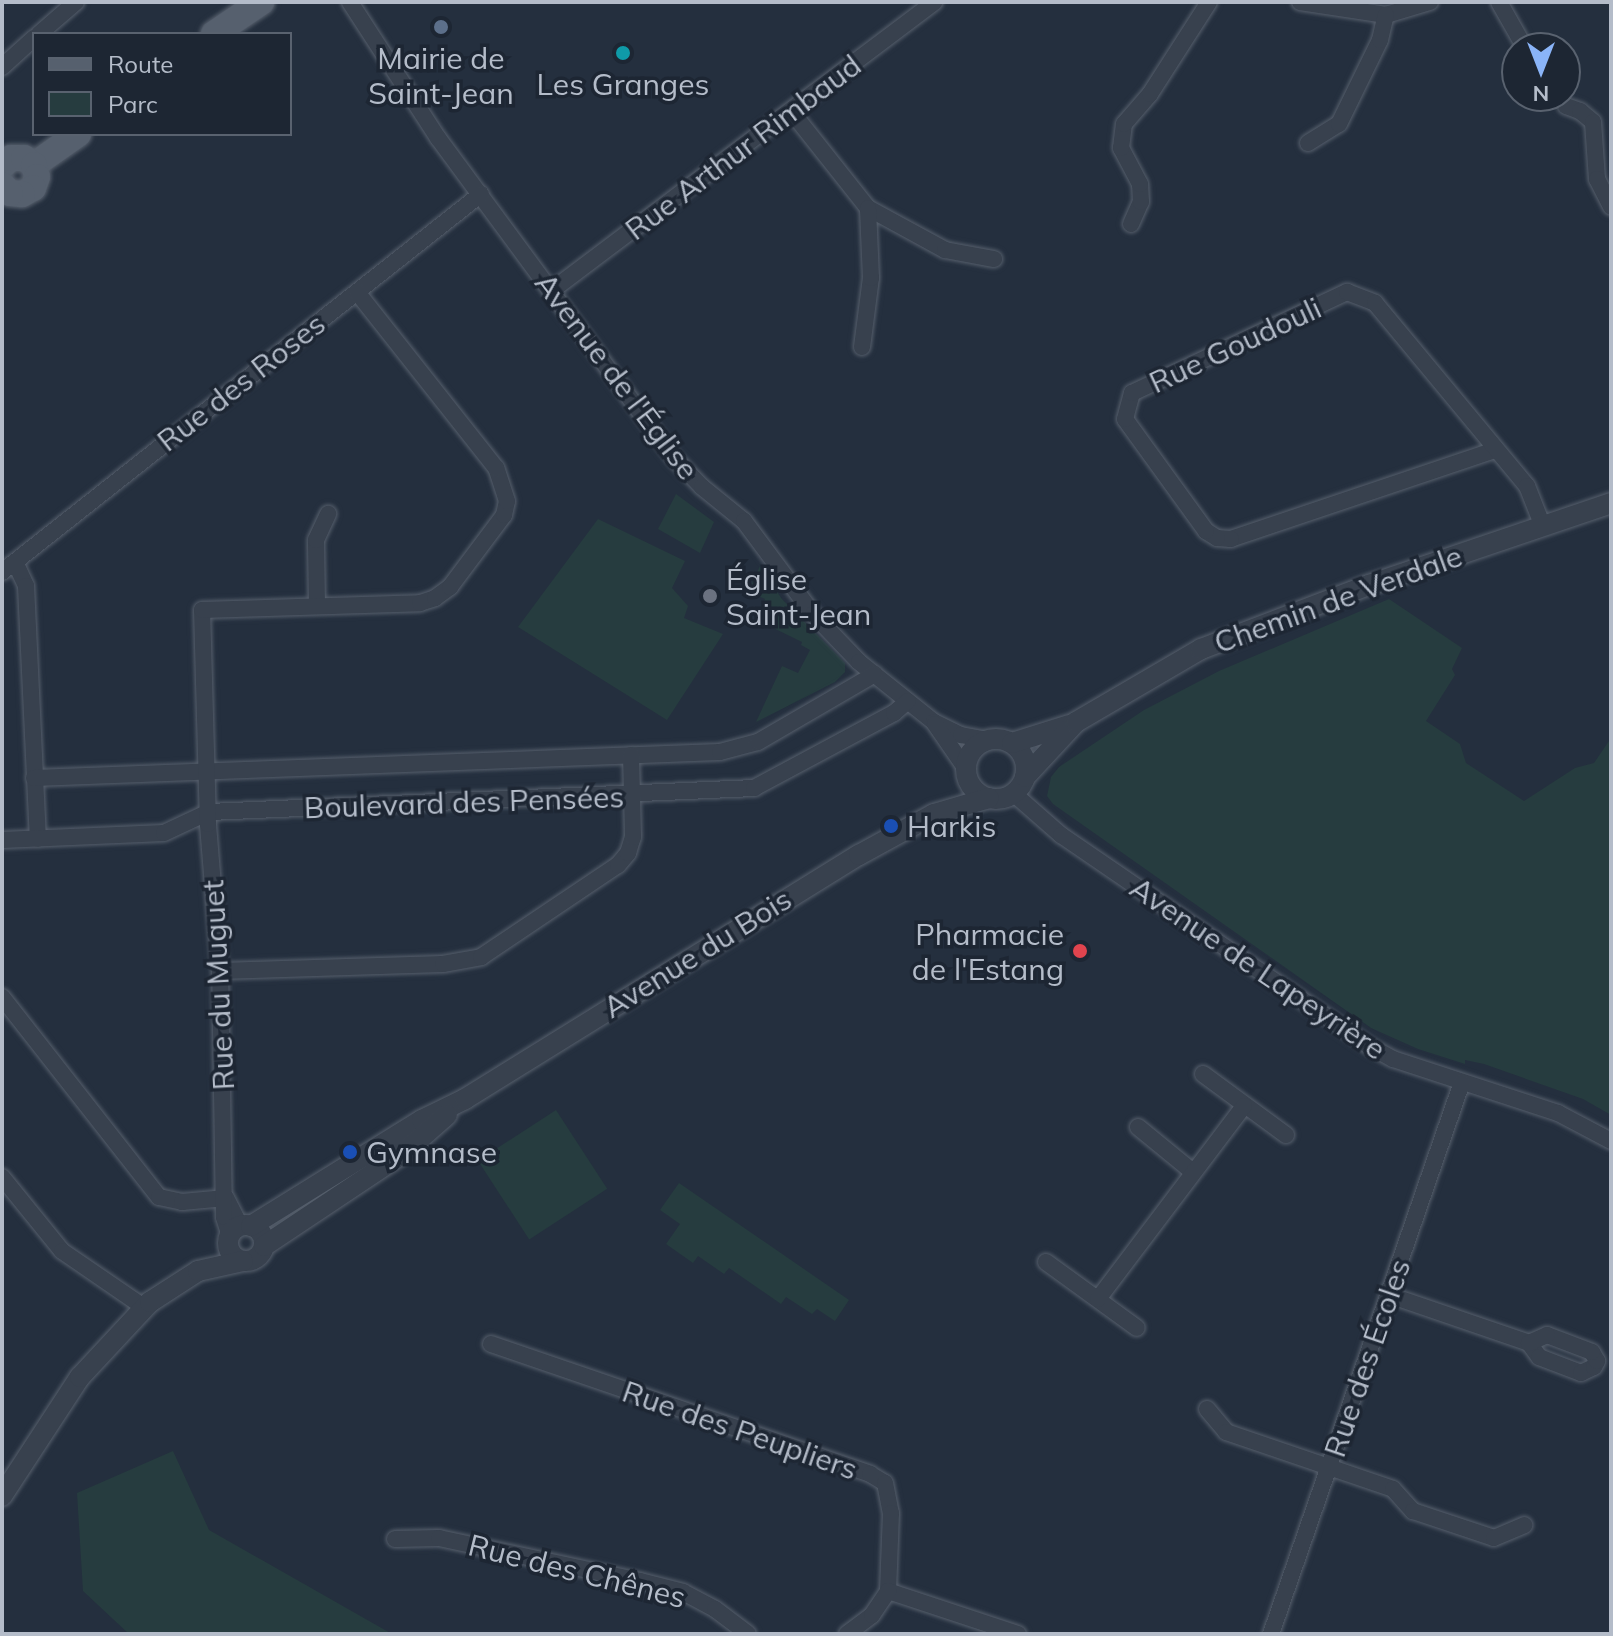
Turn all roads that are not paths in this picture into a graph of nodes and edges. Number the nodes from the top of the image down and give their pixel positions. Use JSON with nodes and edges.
{"nodes":[{"id":1,"x":76,"y":2,"type":"edge"},
{"id":2,"x":261,"y":2,"type":"edge"},
{"id":3,"x":350,"y":2,"type":"edge"},
{"id":4,"x":361,"y":2,"type":"edge"},
{"id":5,"x":934,"y":2,"type":"edge"},
{"id":6,"x":1209,"y":2,"type":"edge"},
{"id":7,"x":1300,"y":2,"type":"edge"},
{"id":8,"x":1430,"y":2,"type":"edge"},
{"id":9,"x":1499,"y":2,"type":"edge"},
{"id":10,"x":1386,"y":15,"type":"junction"},
{"id":11,"x":226,"y":18,"type":"edge"},
{"id":12,"x":370,"y":30,"type":"junction"},
{"id":13,"x":41,"y":32,"type":"edge"},
{"id":14,"x":205,"y":32,"type":"edge"},
{"id":15,"x":1516,"y":32,"type":"edge"},
{"id":16,"x":32,"y":40,"type":"edge"},
{"id":17,"x":2,"y":67,"type":"edge"},
{"id":18,"x":791,"y":111,"type":"junction"},
{"id":19,"x":1581,"y":112,"type":"edge"},
{"id":20,"x":75,"y":136,"type":"edge"},
{"id":21,"x":1308,"y":143,"type":"dead end"},
{"id":22,"x":3,"y":175,"type":"edge"},
{"id":23,"x":481,"y":194,"type":"junction"},
{"id":24,"x":1611,"y":207,"type":"edge"},
{"id":25,"x":868,"y":208,"type":"junction"},
{"id":26,"x":1131,"y":224,"type":"dead end"},
{"id":27,"x":994,"y":259,"type":"dead end"},
{"id":28,"x":551,"y":291,"type":"junction"},
{"id":29,"x":357,"y":292,"type":"junction"},
{"id":30,"x":862,"y":347,"type":"dead end"},
{"id":31,"x":1495,"y":450,"type":"junction"},
{"id":32,"x":1611,"y":503,"type":"edge"},
{"id":33,"x":328,"y":514,"type":"dead end"},
{"id":34,"x":1542,"y":524,"type":"junction"},
{"id":35,"x":8,"y":567,"type":"edge"},
{"id":36,"x":317,"y":606,"type":"junction"},
{"id":37,"x":875,"y":674,"type":"junction"},
{"id":38,"x":908,"y":701,"type":"junction"},
{"id":39,"x":934,"y":722,"type":"junction"},
{"id":40,"x":1076,"y":722,"type":"junction"},
{"id":41,"x":987,"y":740,"type":"junction"},
{"id":42,"x":1012,"y":743,"type":"junction"},
{"id":43,"x":631,"y":755,"type":"junction"},
{"id":44,"x":209,"y":771,"type":"junction"},
{"id":45,"x":966,"y":771,"type":"junction"},
{"id":46,"x":34,"y":778,"type":"junction"},
{"id":47,"x":1019,"y":785,"type":"junction"},
{"id":48,"x":632,"y":796,"type":"junction"},
{"id":49,"x":989,"y":798,"type":"junction"},
{"id":50,"x":209,"y":812,"type":"junction"},
{"id":51,"x":934,"y":814,"type":"junction"},
{"id":52,"x":38,"y":839,"type":"junction"},
{"id":53,"x":2,"y":840,"type":"edge"},
{"id":54,"x":220,"y":971,"type":"junction"},
{"id":55,"x":2,"y":997,"type":"edge"},
{"id":56,"x":1203,"y":1074,"type":"dead end"},
{"id":57,"x":1462,"y":1082,"type":"junction"},
{"id":58,"x":465,"y":1099,"type":"junction"},
{"id":59,"x":1244,"y":1106,"type":"junction"},
{"id":60,"x":1138,"y":1127,"type":"dead end"},
{"id":61,"x":1286,"y":1135,"type":"dead end"},
{"id":62,"x":1611,"y":1141,"type":"edge"},
{"id":63,"x":1193,"y":1172,"type":"junction"},
{"id":64,"x":2,"y":1177,"type":"edge"},
{"id":65,"x":226,"y":1198,"type":"junction"},
{"id":66,"x":237,"y":1232,"type":"junction"},
{"id":67,"x":264,"y":1246,"type":"junction"},
{"id":68,"x":243,"y":1261,"type":"junction"},
{"id":69,"x":1046,"y":1262,"type":"dead end"},
{"id":70,"x":198,"y":1271,"type":"junction"},
{"id":71,"x":1389,"y":1295,"type":"junction"},
{"id":72,"x":1098,"y":1299,"type":"junction"},
{"id":73,"x":148,"y":1305,"type":"junction"},
{"id":74,"x":1137,"y":1328,"type":"dead end"},
{"id":75,"x":1529,"y":1343,"type":"dead end"},
{"id":76,"x":491,"y":1344,"type":"dead end"},
{"id":77,"x":1207,"y":1409,"type":"dead end"},
{"id":78,"x":1329,"y":1467,"type":"junction"},
{"id":79,"x":2,"y":1496,"type":"edge"},
{"id":80,"x":1524,"y":1525,"type":"dead end"},
{"id":81,"x":395,"y":1539,"type":"dead end"},
{"id":82,"x":888,"y":1591,"type":"junction"},
{"id":83,"x":748,"y":1634,"type":"edge"},
{"id":84,"x":847,"y":1634,"type":"edge"},
{"id":85,"x":1018,"y":1634,"type":"edge"},
{"id":86,"x":1271,"y":1634,"type":"edge"}],
"edges":[{"from":1,"to":13,"type":"street"},
{"from":2,"to":11,"type":"main road"},
{"from":3,"to":12,"type":"street","name":"Avenue de l'Église"},
{"from":4,"to":12,"type":"street","name":"Avenue de l'Église"},
{"from":5,"to":18,"type":"street","name":"Rue Arthur Rimbaud"},
{"from":6,"to":26,"type":"street"},
{"from":7,"to":10,"type":"street"},
{"from":8,"to":10,"type":"street"},
{"from":9,"to":15,"type":"street"},
{"from":10,"to":21,"type":"street"},
{"from":11,"to":14,"type":"main road"},
{"from":12,"to":23,"type":"street","name":"Avenue de l'Église"},
{"from":16,"to":17,"type":"street"},
{"from":18,"to":25,"type":"street"},
{"from":18,"to":28,"type":"street","name":"Rue Arthur Rimbaud"},
{"from":19,"to":24,"type":"street"},
{"from":20,"to":22,"type":"main road"},
{"from":23,"to":28,"type":"street","name":"Avenue de l'Église"},
{"from":23,"to":29,"type":"street","name":"Rue des Roses"},
{"from":25,"to":27,"type":"street"},
{"from":25,"to":30,"type":"street"},
{"from":28,"to":37,"type":"street","name":"Avenue de l'Église"},
{"from":29,"to":35,"type":"street","name":"Rue des Roses"},
{"from":29,"to":36,"type":"street"},
{"from":31,"to":31,"type":"street","name":"Rue Goudouli"},
{"from":31,"to":34,"type":"street","name":"Rue Goudouli"},
{"from":32,"to":34,"type":"street","name":"Chemin de Verdale"},
{"from":33,"to":36,"type":"street"},
{"from":34,"to":40,"type":"street","name":"Chemin de Verdale"},
{"from":35,"to":46,"type":"street"},
{"from":36,"to":44,"type":"street","name":"Rue du Muguet"},
{"from":37,"to":38,"type":"street","name":"Avenue de l'Église"},
{"from":37,"to":43,"type":"street","name":"Boulevard des Pensées"},
{"from":38,"to":39,"type":"street","name":"Avenue de l'Église"},
{"from":38,"to":48,"type":"street","name":"Boulevard des Pensées"},
{"from":39,"to":41,"type":"street","name":"Avenue de l'Église"},
{"from":39,"to":45,"type":"street","name":"Avenue de l'Église"},
{"from":40,"to":42,"type":"street","name":"Chemin de Verdale"},
{"from":40,"to":47,"type":"street","name":"Chemin de Verdale"},
{"from":41,"to":42,"type":"street"},
{"from":41,"to":45,"type":"street"},
{"from":42,"to":47,"type":"street"},
{"from":43,"to":44,"type":"street","name":"Boulevard des Pensées"},
{"from":43,"to":48,"type":"street"},
{"from":44,"to":46,"type":"street","name":"Boulevard des Pensées"},
{"from":44,"to":50,"type":"street","name":"Rue du Muguet"},
{"from":45,"to":49,"type":"street"},
{"from":45,"to":51,"type":"street","name":"Avenue du Bois"},
{"from":46,"to":52,"type":"street"},
{"from":47,"to":49,"type":"street"},
{"from":47,"to":57,"type":"street","name":"Avenue de Lapeyrière"},
{"from":48,"to":50,"type":"street","name":"Boulevard des Pensées"},
{"from":48,"to":54,"type":"street"},
{"from":49,"to":51,"type":"street","name":"Avenue du Bois"},
{"from":50,"to":52,"type":"street","name":"Boulevard des Pensées"},
{"from":50,"to":54,"type":"street","name":"Rue du Muguet"},
{"from":51,"to":58,"type":"street","name":"Avenue du Bois"},
{"from":52,"to":53,"type":"street","name":"Boulevard des Pensées"},
{"from":54,"to":65,"type":"street","name":"Rue du Muguet"},
{"from":55,"to":65,"type":"street"},
{"from":56,"to":59,"type":"street"},
{"from":57,"to":62,"type":"street","name":"Avenue de Lapeyrière"},
{"from":57,"to":71,"type":"street","name":"Rue des Écoles"},
{"from":58,"to":66,"type":"street","name":"Avenue du Bois"},
{"from":58,"to":67,"type":"street","name":"Avenue du Bois"},
{"from":59,"to":61,"type":"street"},
{"from":59,"to":63,"type":"street"},
{"from":60,"to":63,"type":"street"},
{"from":63,"to":72,"type":"street"},
{"from":64,"to":73,"type":"street"},
{"from":65,"to":66,"type":"street","name":"Rue du Muguet"},
{"from":66,"to":67,"type":"street"},
{"from":66,"to":68,"type":"street"},
{"from":66,"to":70,"type":"street","name":"Avenue du Bois"},
{"from":67,"to":68,"type":"street"},
{"from":68,"to":70,"type":"street"},
{"from":69,"to":72,"type":"street"},
{"from":70,"to":73,"type":"street"},
{"from":71,"to":75,"type":"street"},
{"from":71,"to":78,"type":"street","name":"Rue des Écoles"},
{"from":72,"to":74,"type":"street"},
{"from":73,"to":79,"type":"street"},
{"from":76,"to":82,"type":"street","name":"Rue des Peupliers"},
{"from":77,"to":78,"type":"street"},
{"from":78,"to":80,"type":"street"},
{"from":78,"to":86,"type":"street","name":"Rue des Écoles"},
{"from":81,"to":83,"type":"street","name":"Rue des Chênes"},
{"from":82,"to":84,"type":"street"},
{"from":82,"to":85,"type":"street"}]}
